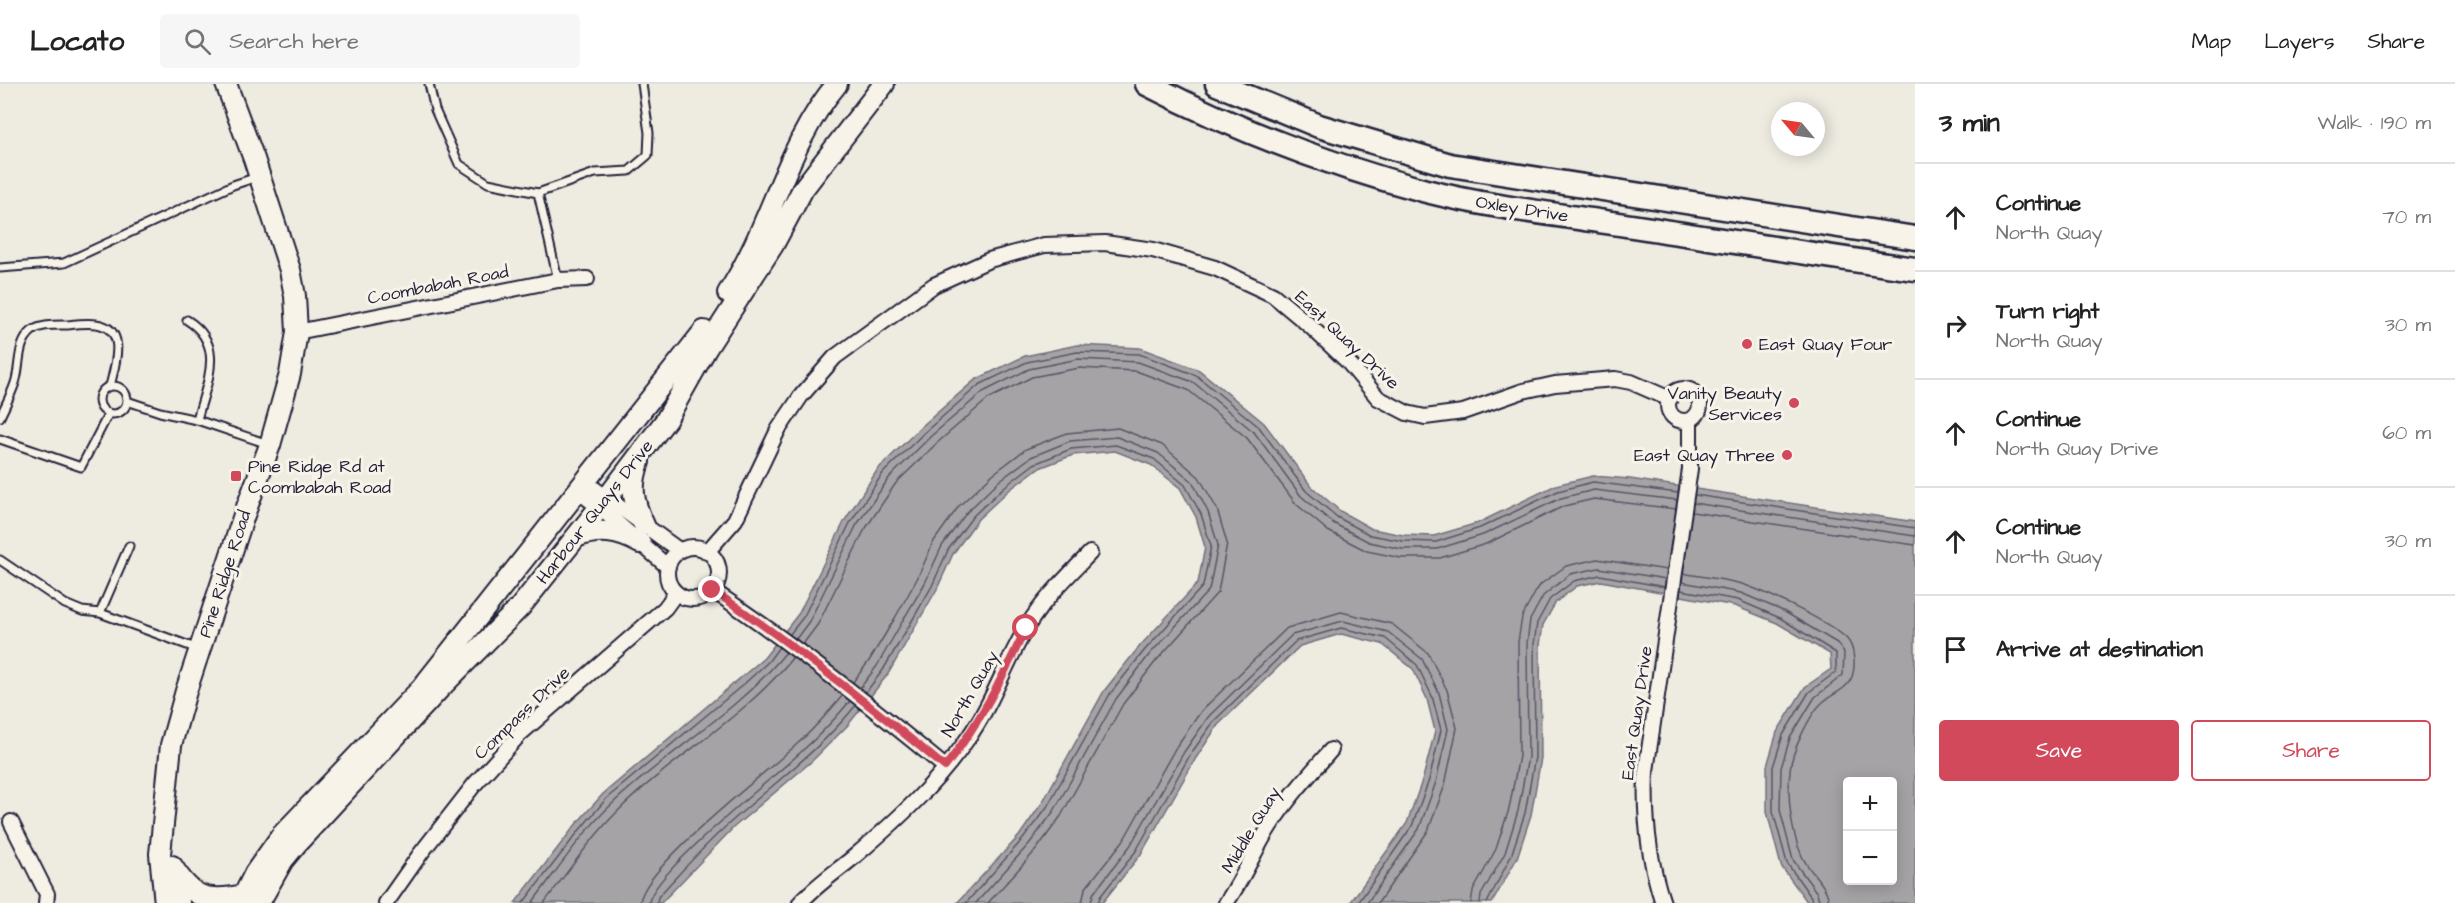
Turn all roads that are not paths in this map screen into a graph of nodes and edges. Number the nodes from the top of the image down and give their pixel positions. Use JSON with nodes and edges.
{"nodes":[{"id":1,"x":225,"y":84,"type":"edge"},
{"id":2,"x":429,"y":84,"type":"edge"},
{"id":3,"x":642,"y":84,"type":"edge"},
{"id":4,"x":837,"y":84,"type":"edge"},
{"id":5,"x":884,"y":84,"type":"edge"},
{"id":6,"x":1147,"y":84,"type":"edge"},
{"id":7,"x":1217,"y":84,"type":"edge"},
{"id":8,"x":260,"y":176,"type":"junction"},
{"id":9,"x":538,"y":194,"type":"junction"},
{"id":10,"x":1915,"y":238,"type":"edge"},
{"id":11,"x":0,"y":269,"type":"edge"},
{"id":12,"x":1915,"y":269,"type":"edge"},
{"id":13,"x":587,"y":279,"type":"dead end"},
{"id":14,"x":558,"y":280,"type":"junction"},
{"id":15,"x":187,"y":320,"type":"dead end"},
{"id":16,"x":297,"y":332,"type":"junction"},
{"id":17,"x":111,"y":386,"type":"junction"},
{"id":18,"x":1670,"y":399,"type":"junction"},
{"id":19,"x":127,"y":401,"type":"junction"},
{"id":20,"x":109,"y":413,"type":"junction"},
{"id":21,"x":0,"y":417,"type":"edge"},
{"id":22,"x":197,"y":420,"type":"junction"},
{"id":23,"x":1690,"y":420,"type":"junction"},
{"id":24,"x":0,"y":439,"type":"edge"},
{"id":25,"x":270,"y":445,"type":"junction"},
{"id":26,"x":643,"y":451,"type":"junction"},
{"id":27,"x":582,"y":486,"type":"junction"},
{"id":28,"x":604,"y":503,"type":"junction"},
{"id":29,"x":642,"y":534,"type":"junction"},
{"id":30,"x":576,"y":537,"type":"junction"},
{"id":31,"x":129,"y":546,"type":"dead end"},
{"id":32,"x":680,"y":551,"type":"junction"},
{"id":33,"x":707,"y":552,"type":"junction"},
{"id":34,"x":1090,"y":553,"type":"dead end"},
{"id":35,"x":0,"y":560,"type":"edge"},
{"id":36,"x":668,"y":567,"type":"junction"},
{"id":37,"x":712,"y":590,"type":"junction"},
{"id":38,"x":676,"y":593,"type":"junction"},
{"id":39,"x":100,"y":614,"type":"junction"},
{"id":40,"x":200,"y":650,"type":"junction"},
{"id":41,"x":1331,"y":750,"type":"dead end"},
{"id":42,"x":945,"y":767,"type":"junction"},
{"id":43,"x":11,"y":822,"type":"dead end"},
{"id":44,"x":163,"y":826,"type":"junction"},
{"id":45,"x":172,"y":866,"type":"junction"},
{"id":46,"x":248,"y":900,"type":"edge"},
{"id":47,"x":46,"y":903,"type":"edge"},
{"id":48,"x":165,"y":903,"type":"edge"},
{"id":49,"x":179,"y":903,"type":"edge"},
{"id":50,"x":387,"y":903,"type":"edge"},
{"id":51,"x":800,"y":903,"type":"edge"},
{"id":52,"x":1226,"y":903,"type":"edge"},
{"id":53,"x":1662,"y":903,"type":"edge"}],
"edges":[{"from":1,"to":8,"type":"street","name":"Pine Ridge Road"},
{"from":2,"to":9,"type":"lane"},
{"from":3,"to":9,"type":"lane"},
{"from":4,"to":27,"type":"street","name":"Harbour Quays Drive"},
{"from":5,"to":26,"type":"street","name":"Harbour Quays Drive"},
{"from":6,"to":12,"type":"main road","name":"Oxley Drive"},
{"from":7,"to":10,"type":"main road","name":"Oxley Drive"},
{"from":8,"to":11,"type":"lane"},
{"from":8,"to":16,"type":"street","name":"Pine Ridge Road"},
{"from":9,"to":14,"type":"lane"},
{"from":13,"to":14,"type":"street","name":"Coombabah Road"},
{"from":14,"to":16,"type":"street","name":"Coombabah Road"},
{"from":15,"to":22,"type":"lane"},
{"from":16,"to":25,"type":"street","name":"Pine Ridge Road"},
{"from":17,"to":19,"type":"lane"},
{"from":17,"to":20,"type":"lane"},
{"from":17,"to":21,"type":"lane"},
{"from":18,"to":23,"type":"street"},
{"from":18,"to":23,"type":"street"},
{"from":18,"to":33,"type":"street","name":"East Quay Drive"},
{"from":19,"to":20,"type":"lane"},
{"from":19,"to":22,"type":"lane"},
{"from":20,"to":24,"type":"lane"},
{"from":22,"to":25,"type":"lane"},
{"from":23,"to":53,"type":"street","name":"East Quay Drive"},
{"from":25,"to":40,"type":"street","name":"Pine Ridge Road"},
{"from":26,"to":28,"type":"street","name":"Harbour Quays Drive"},
{"from":26,"to":29,"type":"street"},
{"from":27,"to":28,"type":"street"},
{"from":27,"to":46,"type":"street","name":"Harbour Quays Drive"},
{"from":28,"to":29,"type":"street"},
{"from":28,"to":30,"type":"street","name":"Harbour Quays Drive"},
{"from":29,"to":30,"type":"street"},
{"from":29,"to":32,"type":"street"},
{"from":29,"to":36,"type":"street"},
{"from":30,"to":46,"type":"street","name":"Harbour Quays Drive"},
{"from":31,"to":39,"type":"lane"},
{"from":32,"to":33,"type":"street"},
{"from":32,"to":36,"type":"street"},
{"from":33,"to":37,"type":"street"},
{"from":34,"to":42,"type":"street","name":"North Quay"},
{"from":35,"to":39,"type":"lane"},
{"from":36,"to":38,"type":"street"},
{"from":37,"to":38,"type":"street"},
{"from":37,"to":42,"type":"street","name":"North Quay"},
{"from":38,"to":50,"type":"street","name":"Compass Drive"},
{"from":39,"to":40,"type":"lane"},
{"from":40,"to":44,"type":"street","name":"Pine Ridge Road"},
{"from":41,"to":52,"type":"street","name":"Middle Quay"},
{"from":42,"to":51,"type":"street","name":"North Quay"},
{"from":43,"to":47,"type":"street"},
{"from":44,"to":45,"type":"street","name":"Pine Ridge Road"},
{"from":44,"to":48,"type":"street","name":"Pine Ridge Road"},
{"from":45,"to":46,"type":"street"},
{"from":45,"to":49,"type":"street","name":"Pine Ridge Road"}]}
